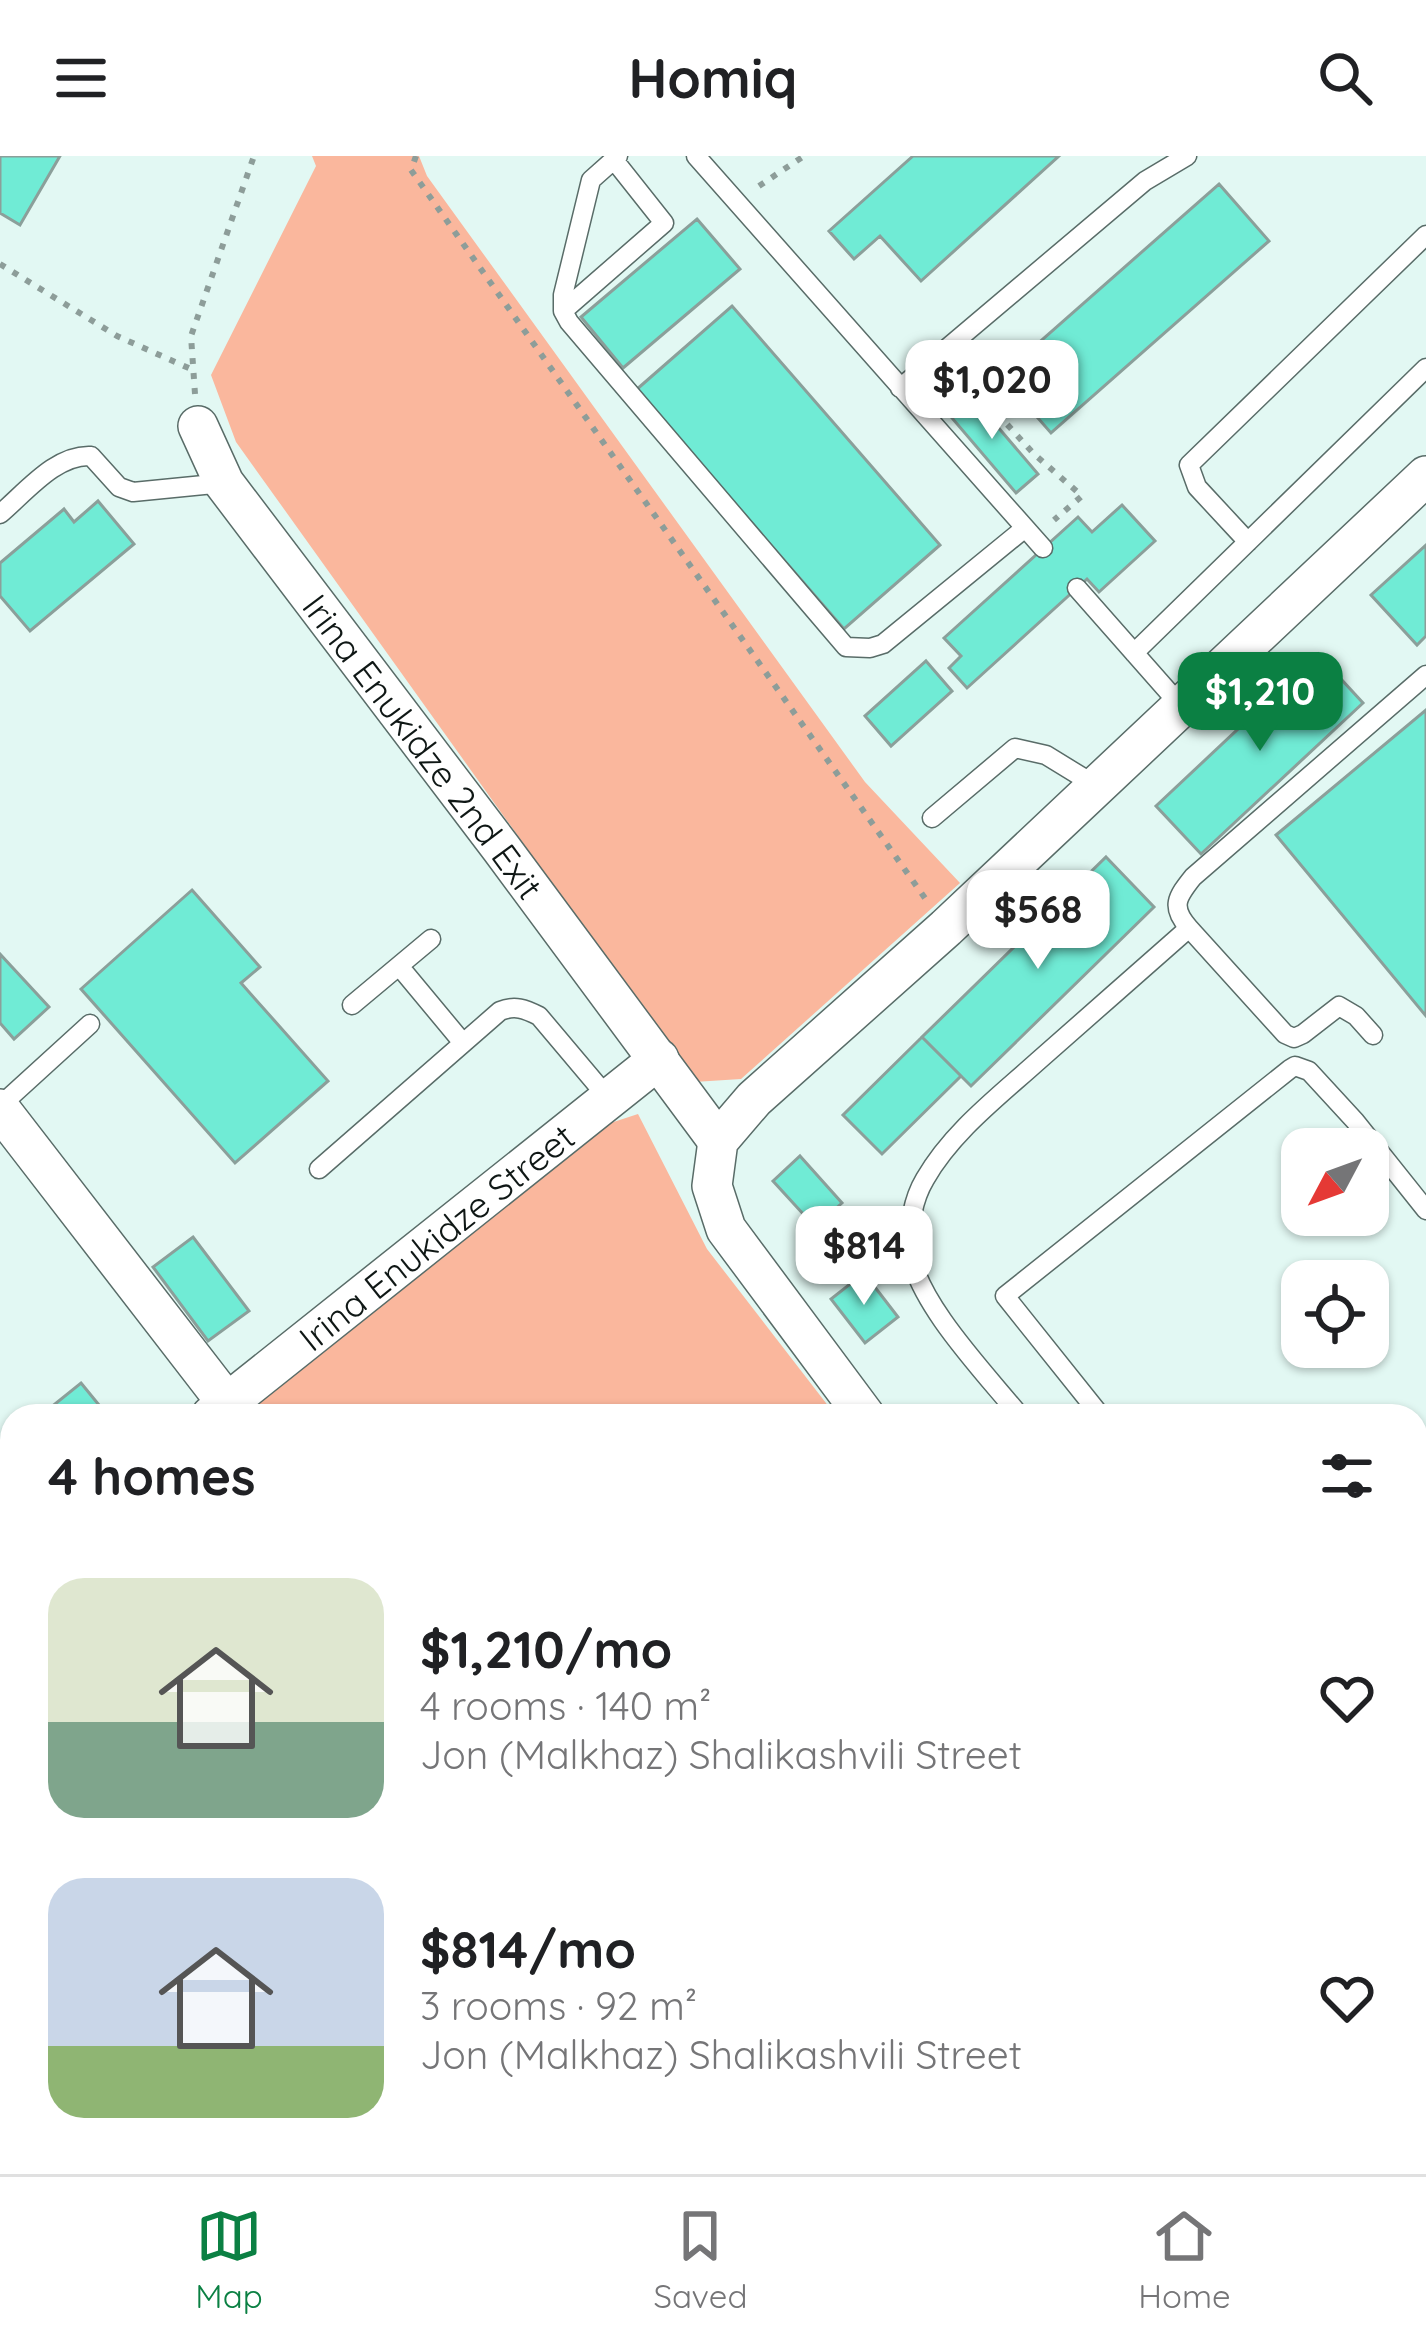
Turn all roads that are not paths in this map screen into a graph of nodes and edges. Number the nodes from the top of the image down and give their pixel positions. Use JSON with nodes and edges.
{"nodes":[{"id":1,"x":696,"y":156,"type":"edge"},
{"id":2,"x":1187,"y":156,"type":"edge"},
{"id":3,"x":616,"y":158,"type":"edge"},
{"id":4,"x":1426,"y":235,"type":"edge"},
{"id":5,"x":563,"y":311,"type":"junction"},
{"id":6,"x":1426,"y":368,"type":"edge"},
{"id":7,"x":900,"y":388,"type":"junction"},
{"id":8,"x":198,"y":427,"type":"road end"},
{"id":9,"x":1426,"y":476,"type":"edge"},
{"id":10,"x":224,"y":484,"type":"junction"},
{"id":11,"x":0,"y":514,"type":"edge"},
{"id":12,"x":1248,"y":542,"type":"junction"},
{"id":13,"x":1077,"y":589,"type":"dead end"},
{"id":14,"x":1134,"y":653,"type":"junction"},
{"id":15,"x":1426,"y":675,"type":"edge"},
{"id":16,"x":1181,"y":706,"type":"junction"},
{"id":17,"x":1095,"y":785,"type":"junction"},
{"id":18,"x":932,"y":818,"type":"dead end"},
{"id":19,"x":1189,"y":928,"type":"junction"},
{"id":20,"x":431,"y":939,"type":"dead end"},
{"id":21,"x":399,"y":966,"type":"junction"},
{"id":22,"x":352,"y":1005,"type":"dead end"},
{"id":23,"x":90,"y":1024,"type":"dead end"},
{"id":24,"x":1373,"y":1036,"type":"dead end"},
{"id":25,"x":463,"y":1043,"type":"junction"},
{"id":26,"x":659,"y":1059,"type":"junction"},
{"id":27,"x":609,"y":1099,"type":"junction"},
{"id":28,"x":0,"y":1107,"type":"edge"},
{"id":29,"x":718,"y":1141,"type":"junction"},
{"id":30,"x":319,"y":1169,"type":"dead end"},
{"id":31,"x":1426,"y":1210,"type":"edge"},
{"id":32,"x":215,"y":1404,"type":"edge"},
{"id":33,"x":225,"y":1404,"type":"edge"},
{"id":34,"x":856,"y":1404,"type":"edge"},
{"id":35,"x":1009,"y":1404,"type":"edge"},
{"id":36,"x":1091,"y":1404,"type":"edge"}],
"edges":[{"from":1,"to":7,"type":"lane"},
{"from":2,"to":7,"type":"lane"},
{"from":3,"to":5,"type":"lane"},
{"from":3,"to":5,"type":"lane"},
{"from":4,"to":12,"type":"lane"},
{"from":5,"to":7,"type":"lane"},
{"from":6,"to":12,"type":"lane"},
{"from":8,"to":10,"type":"street","name":"Irina Enukidze 2nd Exit"},
{"from":9,"to":16,"type":"street"},
{"from":10,"to":11,"type":"lane"},
{"from":10,"to":26,"type":"street","name":"Irina Enukidze 2nd Exit"},
{"from":12,"to":14,"type":"lane"},
{"from":13,"to":14,"type":"lane"},
{"from":14,"to":16,"type":"lane"},
{"from":15,"to":19,"type":"lane"},
{"from":16,"to":17,"type":"street"},
{"from":17,"to":18,"type":"lane"},
{"from":17,"to":29,"type":"street"},
{"from":19,"to":24,"type":"lane"},
{"from":19,"to":35,"type":"lane"},
{"from":20,"to":21,"type":"lane"},
{"from":21,"to":22,"type":"lane"},
{"from":21,"to":25,"type":"lane"},
{"from":23,"to":28,"type":"lane"},
{"from":25,"to":27,"type":"lane"},
{"from":25,"to":30,"type":"lane"},
{"from":26,"to":27,"type":"street","name":"Irina Enukidze Street"},
{"from":26,"to":29,"type":"street","name":"Irina Enukidze 2nd Exit"},
{"from":27,"to":33,"type":"street","name":"Irina Enukidze Street"},
{"from":28,"to":32,"type":"street"},
{"from":29,"to":34,"type":"street"},
{"from":31,"to":36,"type":"lane"}]}
